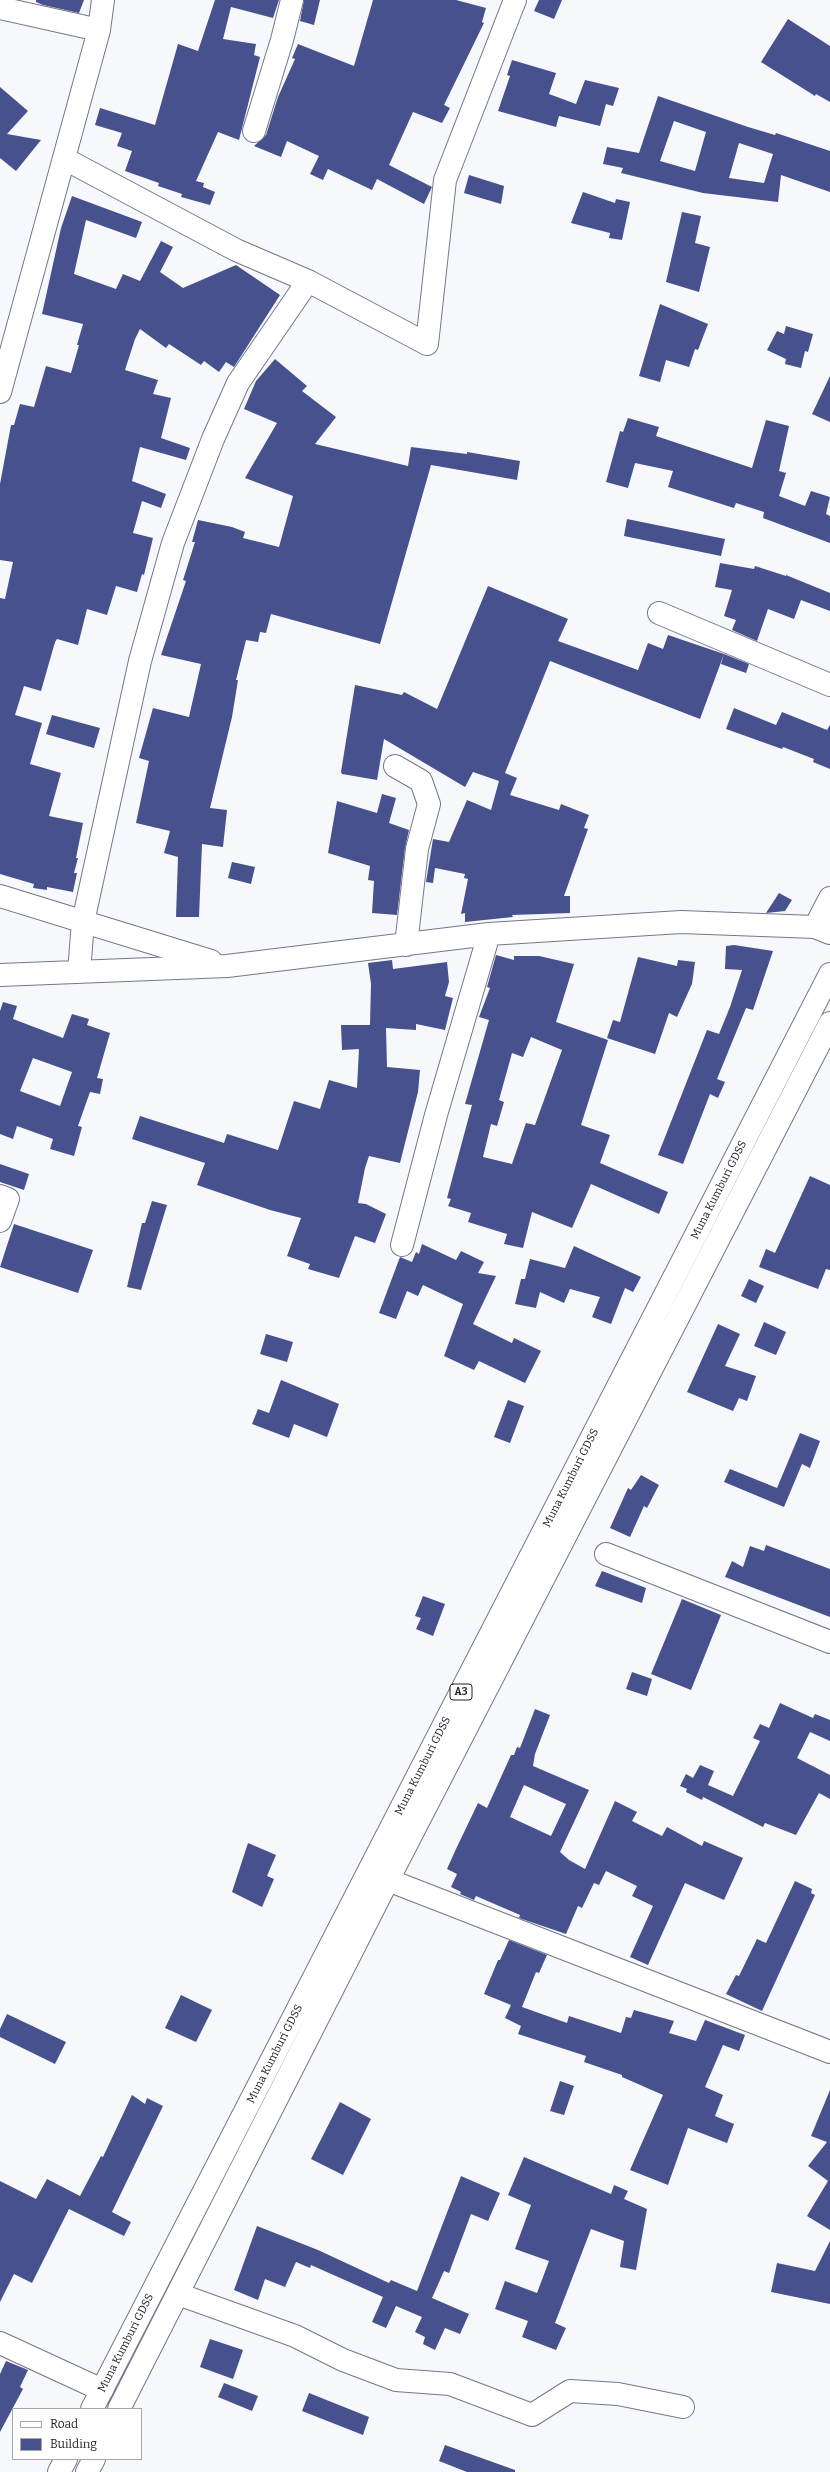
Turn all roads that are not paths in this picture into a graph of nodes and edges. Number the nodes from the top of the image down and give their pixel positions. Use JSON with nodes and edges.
{"nodes":[{"id":1,"x":103,"y":0,"type":"edge"},
{"id":2,"x":292,"y":0,"type":"edge"},
{"id":3,"x":515,"y":0,"type":"edge"},
{"id":4,"x":0,"y":8,"type":"edge"},
{"id":5,"x":100,"y":30,"type":"junction"},
{"id":6,"x":254,"y":131,"type":"dead end"},
{"id":7,"x":65,"y":159,"type":"junction"},
{"id":8,"x":308,"y":281,"type":"junction"},
{"id":9,"x":0,"y":392,"type":"edge"},
{"id":10,"x":659,"y":613,"type":"dead end"},
{"id":11,"x":830,"y":685,"type":"edge"},
{"id":12,"x":396,"y":766,"type":"dead end"},
{"id":13,"x":0,"y":896,"type":"edge"},
{"id":14,"x":830,"y":898,"type":"edge"},
{"id":15,"x":82,"y":922,"type":"junction"},
{"id":16,"x":822,"y":930,"type":"edge"},
{"id":17,"x":489,"y":934,"type":"junction"},
{"id":18,"x":406,"y":944,"type":"junction"},
{"id":19,"x":227,"y":966,"type":"junction"},
{"id":20,"x":80,"y":972,"type":"junction"},
{"id":21,"x":830,"y":974,"type":"edge"},
{"id":22,"x":0,"y":975,"type":"edge"},
{"id":23,"x":830,"y":1023,"type":"edge"},
{"id":24,"x":0,"y":1196,"type":"edge"},
{"id":25,"x":0,"y":1221,"type":"edge"},
{"id":26,"x":402,"y":1245,"type":"dead end"},
{"id":27,"x":606,"y":1554,"type":"dead end"},
{"id":28,"x":830,"y":1642,"type":"edge"},
{"id":29,"x":388,"y":1880,"type":"junction"},
{"id":30,"x":830,"y":2052,"type":"edge"},
{"id":31,"x":178,"y":2294,"type":"junction"},
{"id":32,"x":0,"y":2343,"type":"edge"},
{"id":33,"x":102,"y":2390,"type":"junction"},
{"id":34,"x":683,"y":2407,"type":"dead end"},
{"id":35,"x":93,"y":2408,"type":"edge"},
{"id":36,"x":120,"y":2408,"type":"edge"},
{"id":37,"x":65,"y":2460,"type":"edge"},
{"id":38,"x":93,"y":2460,"type":"edge"},
{"id":39,"x":59,"y":2472,"type":"edge"},
{"id":40,"x":87,"y":2472,"type":"edge"}],
"edges":[{"from":1,"to":5,"type":"main road"},
{"from":2,"to":6,"type":"main road"},
{"from":3,"to":8,"type":"main road"},
{"from":4,"to":5,"type":"main road"},
{"from":5,"to":7,"type":"main road"},
{"from":7,"to":8,"type":"main road"},
{"from":7,"to":9,"type":"main road"},
{"from":8,"to":15,"type":"main road"},
{"from":10,"to":11,"type":"main road"},
{"from":12,"to":18,"type":"main road"},
{"from":13,"to":15,"type":"main road"},
{"from":14,"to":16,"type":"main road"},
{"from":15,"to":19,"type":"main road"},
{"from":15,"to":20,"type":"main road"},
{"from":16,"to":17,"type":"main road"},
{"from":17,"to":18,"type":"main road"},
{"from":17,"to":26,"type":"main road"},
{"from":18,"to":19,"type":"main road"},
{"from":19,"to":20,"type":"main road"},
{"from":20,"to":22,"type":"main road"},
{"from":21,"to":33,"type":"main road","name":"Muna Kumburi GDSS","number":"A3"},
{"from":23,"to":29,"type":"main road","name":"Muna Kumburi GDSS","number":"A3"},
{"from":24,"to":25,"type":"main road"},
{"from":27,"to":28,"type":"main road"},
{"from":29,"to":30,"type":"main road"},
{"from":29,"to":31,"type":"main road","name":"Muna Kumburi GDSS","number":"A3"},
{"from":31,"to":34,"type":"main road"},
{"from":31,"to":36,"type":"main road","name":"Muna Kumburi GDSS","number":"A3"},
{"from":32,"to":33,"type":"main road"},
{"from":33,"to":35,"type":"main road","name":"Muna Kumburi GDSS","number":"A3"},
{"from":37,"to":39,"type":"main road"},
{"from":38,"to":40,"type":"main road"}]}
